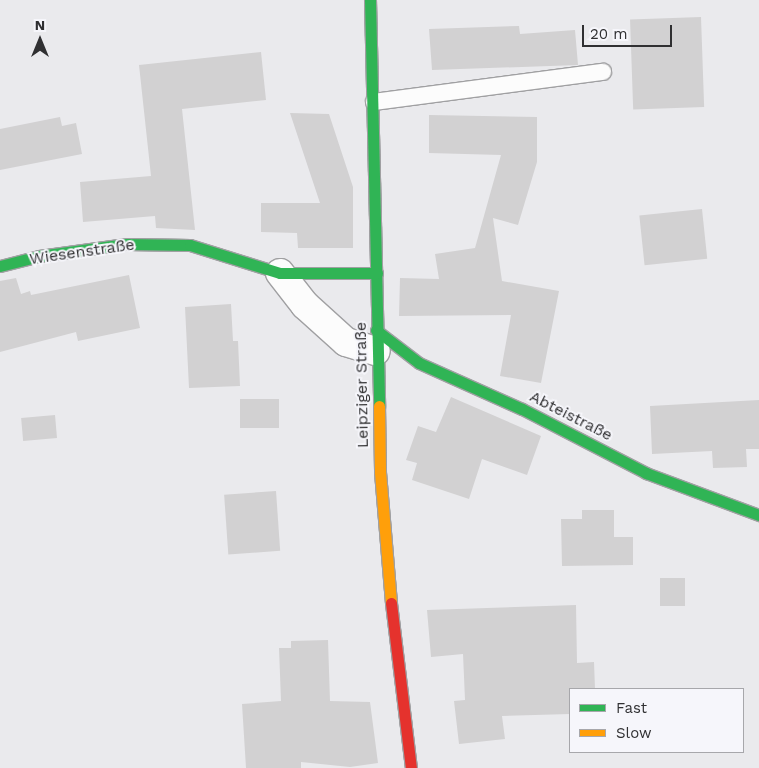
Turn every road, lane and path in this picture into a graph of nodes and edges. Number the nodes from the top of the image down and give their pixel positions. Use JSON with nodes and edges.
{"nodes":[{"id":1,"x":370,"y":0,"type":"edge"},
{"id":2,"x":603,"y":72,"type":"dead end"},
{"id":3,"x":374,"y":102,"type":"junction"},
{"id":4,"x":0,"y":266,"type":"edge"},
{"id":5,"x":280,"y":273,"type":"junction"},
{"id":6,"x":376,"y":273,"type":"junction"},
{"id":7,"x":376,"y":340,"type":"junction"},
{"id":8,"x":759,"y":515,"type":"edge"},
{"id":9,"x":411,"y":768,"type":"edge"}],
"edges":[{"from":1,"to":3,"type":"street","name":"Leipziger Straße"},
{"from":2,"to":3,"type":"lane"},
{"from":3,"to":6,"type":"street","name":"Leipziger Straße"},
{"from":4,"to":5,"type":"street","name":"Wiesenstraße"},
{"from":5,"to":6,"type":"street","name":"Wiesenstraße"},
{"from":5,"to":7,"type":"street"},
{"from":6,"to":7,"type":"street","name":"Leipziger Straße"},
{"from":7,"to":8,"type":"street","name":"Abteistraße"},
{"from":7,"to":9,"type":"street","name":"Leipziger Straße"}]}
